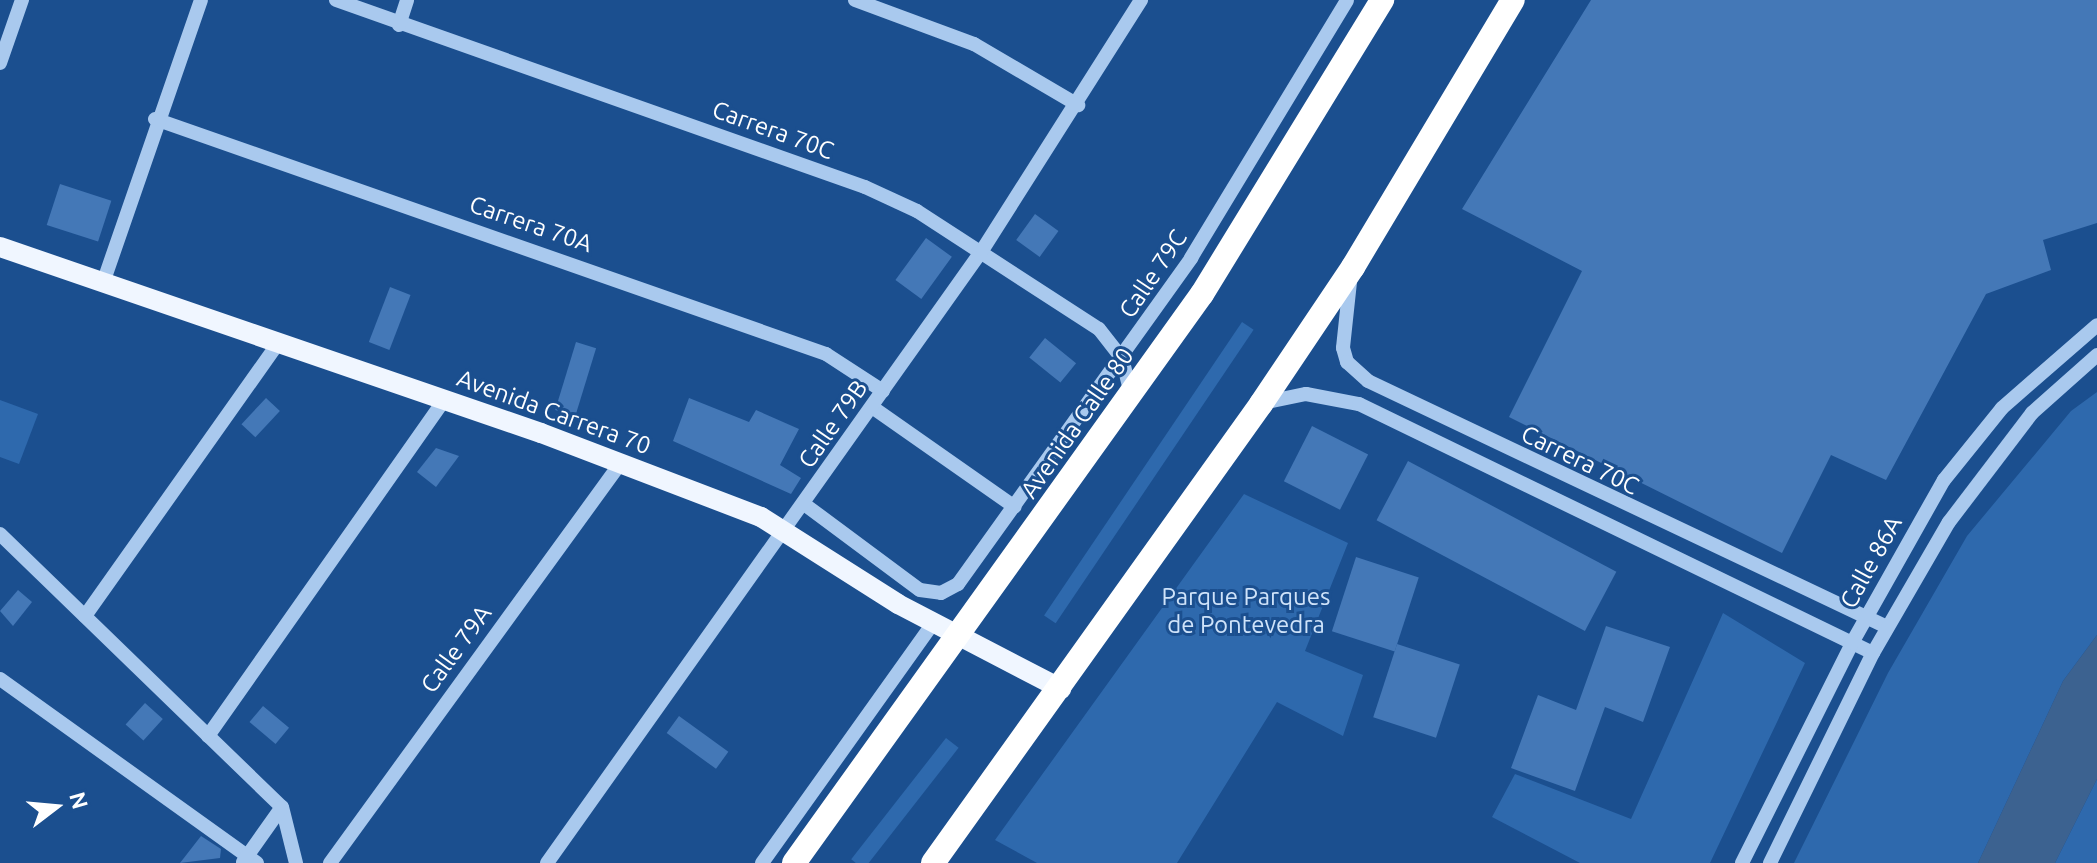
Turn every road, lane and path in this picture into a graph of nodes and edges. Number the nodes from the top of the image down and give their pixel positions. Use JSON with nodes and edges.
{"nodes":[{"id":1,"x":22,"y":0,"type":"edge"},
{"id":2,"x":201,"y":0,"type":"edge"},
{"id":3,"x":336,"y":0,"type":"edge"},
{"id":4,"x":407,"y":0,"type":"edge"},
{"id":5,"x":855,"y":0,"type":"edge"},
{"id":6,"x":1141,"y":0,"type":"edge"},
{"id":7,"x":1347,"y":0,"type":"edge"},
{"id":8,"x":1382,"y":0,"type":"edge"},
{"id":9,"x":1513,"y":0,"type":"edge"},
{"id":10,"x":399,"y":25,"type":"junction"},
{"id":11,"x":1,"y":56,"type":"edge"},
{"id":12,"x":1078,"y":105,"type":"junction"},
{"id":13,"x":155,"y":119,"type":"junction"},
{"id":14,"x":0,"y":247,"type":"edge"},
{"id":15,"x":983,"y":249,"type":"junction"},
{"id":16,"x":1353,"y":267,"type":"junction"},
{"id":17,"x":103,"y":283,"type":"junction"},
{"id":18,"x":2097,"y":325,"type":"edge"},
{"id":19,"x":277,"y":345,"type":"junction"},
{"id":20,"x":2097,"y":355,"type":"edge"},
{"id":21,"x":1122,"y":358,"type":"junction"},
{"id":22,"x":883,"y":391,"type":"junction"},
{"id":23,"x":1131,"y":394,"type":"junction"},
{"id":24,"x":444,"y":400,"type":"junction"},
{"id":25,"x":1261,"y":404,"type":"junction"},
{"id":26,"x":872,"y":407,"type":"junction"},
{"id":27,"x":620,"y":464,"type":"junction"},
{"id":28,"x":804,"y":504,"type":"junction"},
{"id":29,"x":1015,"y":507,"type":"junction"},
{"id":30,"x":785,"y":531,"type":"junction"},
{"id":31,"x":0,"y":534,"type":"edge"},
{"id":32,"x":85,"y":616,"type":"junction"},
{"id":33,"x":1865,"y":618,"type":"junction"},
{"id":34,"x":934,"y":622,"type":"junction"},
{"id":35,"x":1887,"y":627,"type":"junction"},
{"id":36,"x":960,"y":635,"type":"junction"},
{"id":37,"x":1852,"y":643,"type":"junction"},
{"id":38,"x":1873,"y":653,"type":"junction"},
{"id":39,"x":0,"y":679,"type":"edge"},
{"id":40,"x":1061,"y":689,"type":"junction"},
{"id":41,"x":208,"y":736,"type":"junction"},
{"id":42,"x":282,"y":807,"type":"junction"},
{"id":43,"x":249,"y":861,"type":"edge"},
{"id":44,"x":296,"y":863,"type":"edge"},
{"id":45,"x":330,"y":863,"type":"edge"},
{"id":46,"x":547,"y":863,"type":"edge"},
{"id":47,"x":762,"y":863,"type":"edge"},
{"id":48,"x":794,"y":863,"type":"edge"},
{"id":49,"x":933,"y":863,"type":"edge"},
{"id":50,"x":1742,"y":863,"type":"edge"},
{"id":51,"x":1770,"y":863,"type":"edge"}],
"edges":[{"from":1,"to":11,"type":"street"},
{"from":2,"to":13,"type":"street"},
{"from":3,"to":10,"type":"street","name":"Carrera 70C"},
{"from":4,"to":10,"type":"street"},
{"from":5,"to":12,"type":"street"},
{"from":6,"to":12,"type":"street","name":"Calle 79B"},
{"from":7,"to":21,"type":"street","name":"Calle 79C"},
{"from":8,"to":23,"type":"highway","name":"Avenida Calle 80"},
{"from":9,"to":16,"type":"highway"},
{"from":10,"to":15,"type":"street","name":"Carrera 70C"},
{"from":12,"to":15,"type":"street","name":"Calle 79B"},
{"from":13,"to":17,"type":"street"},
{"from":13,"to":22,"type":"street","name":"Carrera 70A"},
{"from":14,"to":17,"type":"main road","name":"Avenida Carrera 70"},
{"from":15,"to":21,"type":"street","name":"Carrera 70C"},
{"from":15,"to":22,"type":"street","name":"Calle 79B"},
{"from":16,"to":25,"type":"highway"},
{"from":16,"to":33,"type":"street","name":"Carrera 70C"},
{"from":17,"to":19,"type":"main road","name":"Avenida Carrera 70"},
{"from":18,"to":33,"type":"street","name":"Calle 86A"},
{"from":19,"to":24,"type":"main road","name":"Avenida Carrera 70"},
{"from":19,"to":32,"type":"street"},
{"from":20,"to":35,"type":"street","name":"Calle 86A"},
{"from":21,"to":23,"type":"street","name":"Carrera 70C"},
{"from":21,"to":29,"type":"street","name":"Calle 79C"},
{"from":22,"to":26,"type":"street","name":"Calle 79B"},
{"from":23,"to":36,"type":"highway","name":"Avenida Calle 80"},
{"from":24,"to":27,"type":"main road","name":"Avenida Carrera 70"},
{"from":24,"to":41,"type":"street"},
{"from":25,"to":37,"type":"street","name":"Carrera 70C"},
{"from":25,"to":40,"type":"highway"},
{"from":26,"to":28,"type":"street","name":"Calle 79B"},
{"from":26,"to":29,"type":"street"},
{"from":27,"to":30,"type":"main road","name":"Avenida Carrera 70"},
{"from":27,"to":45,"type":"street","name":"Calle 79A"},
{"from":28,"to":29,"type":"street","name":"Calle 79C"},
{"from":28,"to":30,"type":"street","name":"Calle 79B"},
{"from":30,"to":34,"type":"main road","name":"Avenida Carrera 70"},
{"from":30,"to":46,"type":"street","name":"Calle 79B"},
{"from":31,"to":32,"type":"street"},
{"from":32,"to":41,"type":"street"},
{"from":33,"to":35,"type":"street","name":"Carrera 70C"},
{"from":33,"to":37,"type":"street","name":"Calle 86A"},
{"from":34,"to":36,"type":"main road","name":"Avenida Carrera 70"},
{"from":34,"to":47,"type":"street"},
{"from":35,"to":38,"type":"street","name":"Calle 86A"},
{"from":36,"to":40,"type":"main road","name":"Avenida Carrera 70"},
{"from":36,"to":48,"type":"highway","name":"Avenida Calle 80"},
{"from":37,"to":38,"type":"street","name":"Carrera 70C"},
{"from":37,"to":50,"type":"street","name":"Calle 86A"},
{"from":38,"to":51,"type":"street","name":"Calle 86A"},
{"from":39,"to":43,"type":"street"},
{"from":40,"to":49,"type":"highway"},
{"from":41,"to":42,"type":"street"},
{"from":42,"to":43,"type":"street"},
{"from":42,"to":44,"type":"street"}]}
